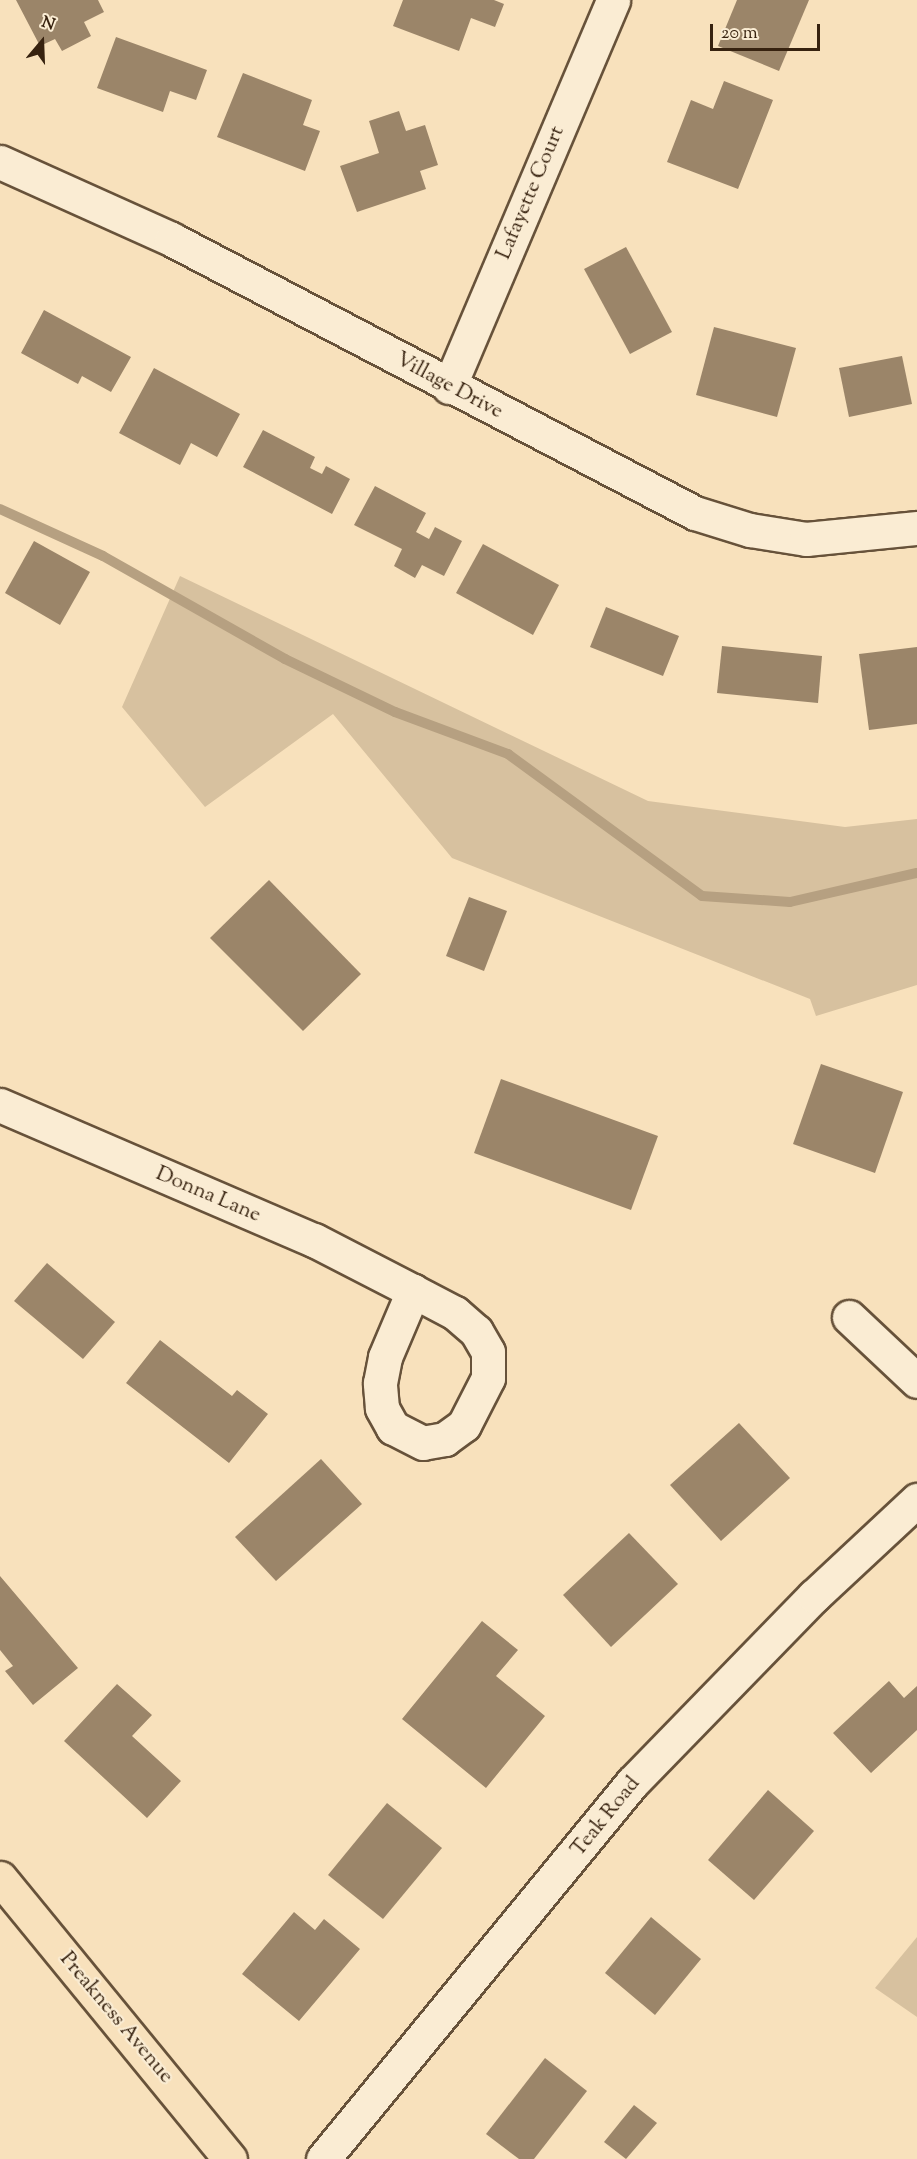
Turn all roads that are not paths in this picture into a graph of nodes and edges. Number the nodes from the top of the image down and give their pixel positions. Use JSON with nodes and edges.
{"nodes":[{"id":1,"x":613,"y":0,"type":"edge"},
{"id":2,"x":0,"y":162,"type":"edge"},
{"id":3,"x":449,"y":387,"type":"junction"},
{"id":4,"x":917,"y":528,"type":"edge"},
{"id":5,"x":0,"y":1106,"type":"edge"},
{"id":6,"x":413,"y":1291,"type":"dead end"},
{"id":7,"x":849,"y":1317,"type":"dead end"},
{"id":8,"x":917,"y":1381,"type":"edge"},
{"id":9,"x":917,"y":1500,"type":"edge"},
{"id":10,"x":0,"y":1878,"type":"edge"},
{"id":11,"x":230,"y":2159,"type":"edge"},
{"id":12,"x":322,"y":2159,"type":"edge"}],
"edges":[{"from":1,"to":3,"type":"street","name":"Lafayette Court"},
{"from":2,"to":3,"type":"street","name":"Village Drive"},
{"from":3,"to":4,"type":"street","name":"Village Drive"},
{"from":5,"to":6,"type":"street","name":"Donna Lane"},
{"from":7,"to":8,"type":"street"},
{"from":9,"to":12,"type":"street","name":"Teak Road"},
{"from":10,"to":11,"type":"main road","name":"Preakness Avenue"}]}
